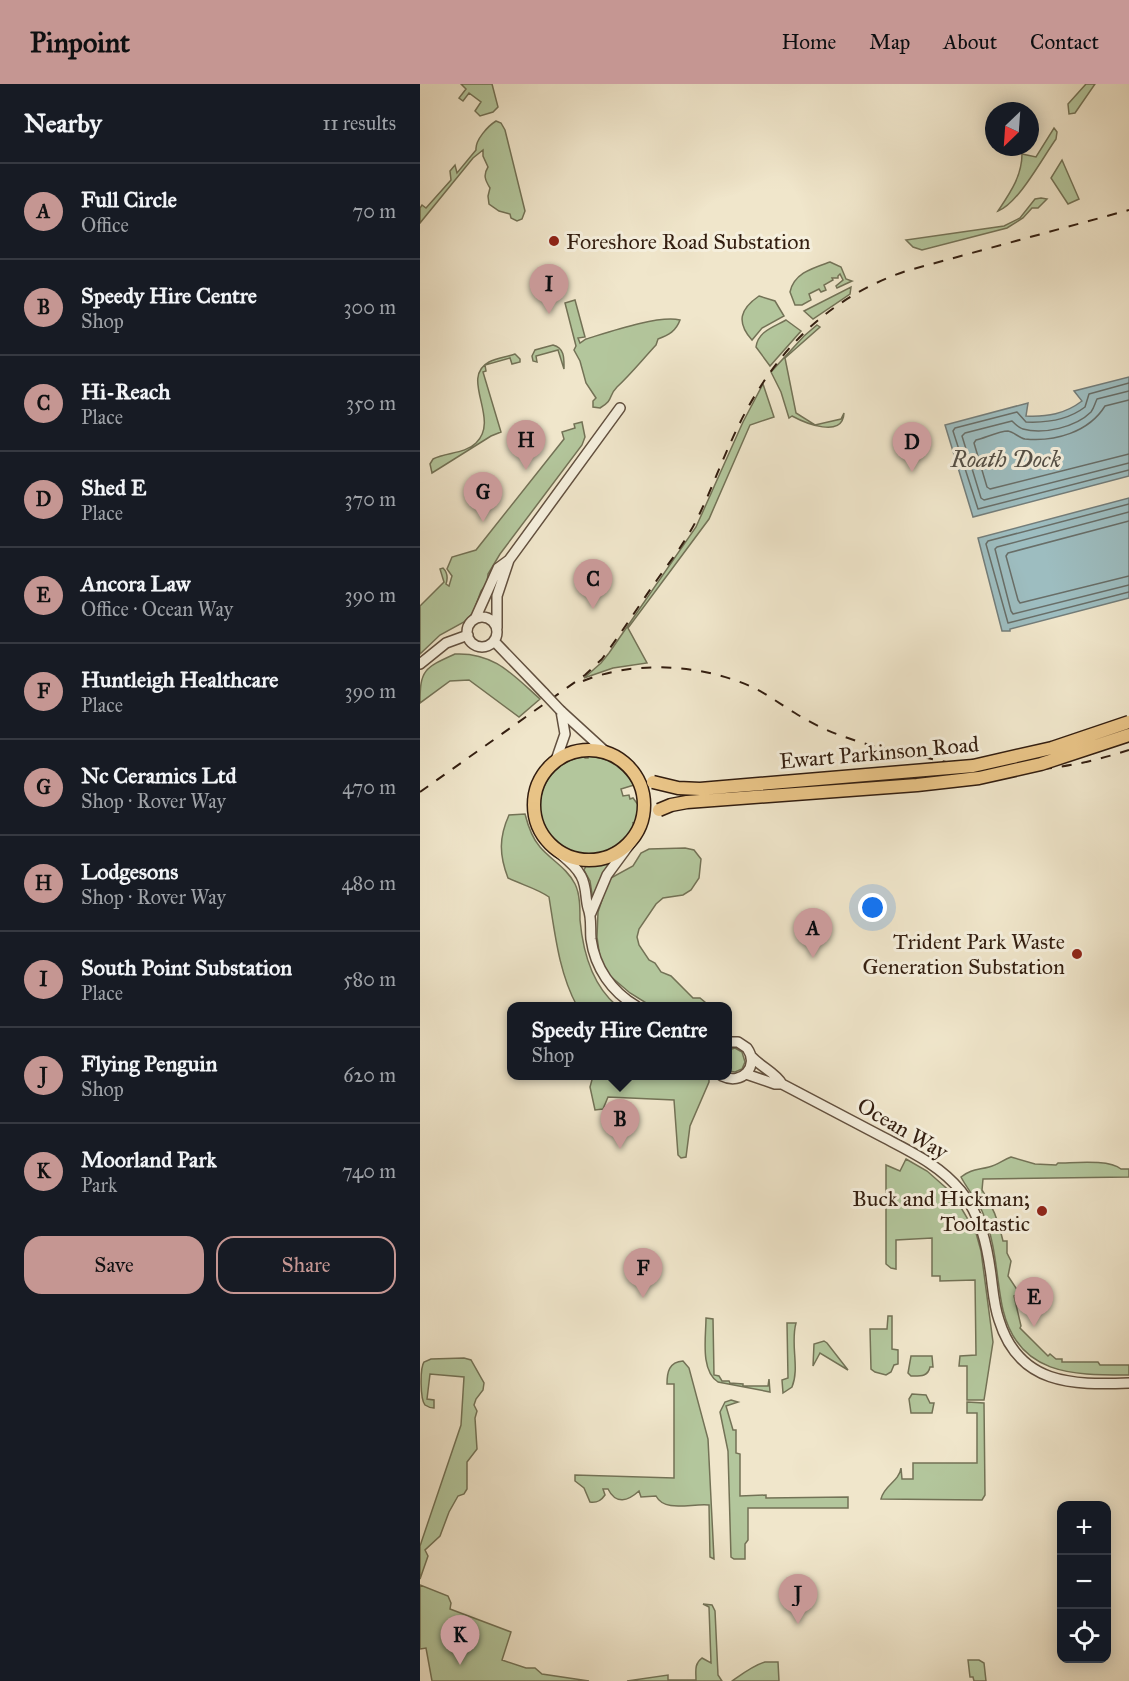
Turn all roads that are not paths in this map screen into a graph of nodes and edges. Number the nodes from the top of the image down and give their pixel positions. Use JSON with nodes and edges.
{"nodes":[{"id":1,"x":620,"y":408,"type":"dead end"},
{"id":2,"x":509,"y":560,"type":"junction"},
{"id":3,"x":475,"y":619,"type":"junction"},
{"id":4,"x":497,"y":628,"type":"junction"},
{"id":5,"x":468,"y":635,"type":"junction"},
{"id":6,"x":494,"y":641,"type":"junction"},
{"id":7,"x":420,"y":664,"type":"edge"},
{"id":8,"x":561,"y":711,"type":"junction"},
{"id":9,"x":1129,"y":722,"type":"edge"},
{"id":10,"x":1129,"y":735,"type":"edge"},
{"id":11,"x":607,"y":753,"type":"junction"},
{"id":12,"x":556,"y":760,"type":"junction"},
{"id":13,"x":632,"y":769,"type":"junction"},
{"id":14,"x":637,"y":834,"type":"junction"},
{"id":15,"x":552,"y":847,"type":"junction"},
{"id":16,"x":591,"y":913,"type":"junction"},
{"id":17,"x":631,"y":1002,"type":"edge"},
{"id":18,"x":732,"y":1042,"type":"edge"},
{"id":19,"x":752,"y":1057,"type":"junction"},
{"id":20,"x":747,"y":1074,"type":"junction"},
{"id":21,"x":732,"y":1078,"type":"edge"},
{"id":22,"x":782,"y":1084,"type":"junction"},
{"id":23,"x":1129,"y":1383,"type":"edge"}],
"edges":[{"from":1,"to":2,"type":"street"},
{"from":2,"to":3,"type":"street"},
{"from":2,"to":4,"type":"street"},
{"from":3,"to":4,"type":"street"},
{"from":3,"to":5,"type":"street"},
{"from":4,"to":6,"type":"street"},
{"from":5,"to":6,"type":"street"},
{"from":5,"to":7,"type":"street"},
{"from":6,"to":8,"type":"street","bridge":true},
{"from":8,"to":11,"type":"street"},
{"from":8,"to":12,"type":"street"},
{"from":9,"to":13,"type":"main road","name":"Ewart Parkinson Road","bridge":true},
{"from":10,"to":14,"type":"main road","name":"Ewart Parkinson Road","bridge":true},
{"from":11,"to":12,"type":"main road"},
{"from":11,"to":13,"type":"main road"},
{"from":12,"to":15,"type":"main road"},
{"from":13,"to":14,"type":"main road"},
{"from":14,"to":15,"type":"main road"},
{"from":14,"to":16,"type":"street"},
{"from":15,"to":16,"type":"street"},
{"from":16,"to":17,"type":"street"},
{"from":18,"to":19,"type":"street","name":"Ocean Way"},
{"from":19,"to":20,"type":"street"},
{"from":19,"to":22,"type":"street","name":"Ocean Way"},
{"from":20,"to":21,"type":"street"},
{"from":20,"to":22,"type":"street","name":"Ocean Way"},
{"from":22,"to":23,"type":"street","name":"Ocean Way"}]}
